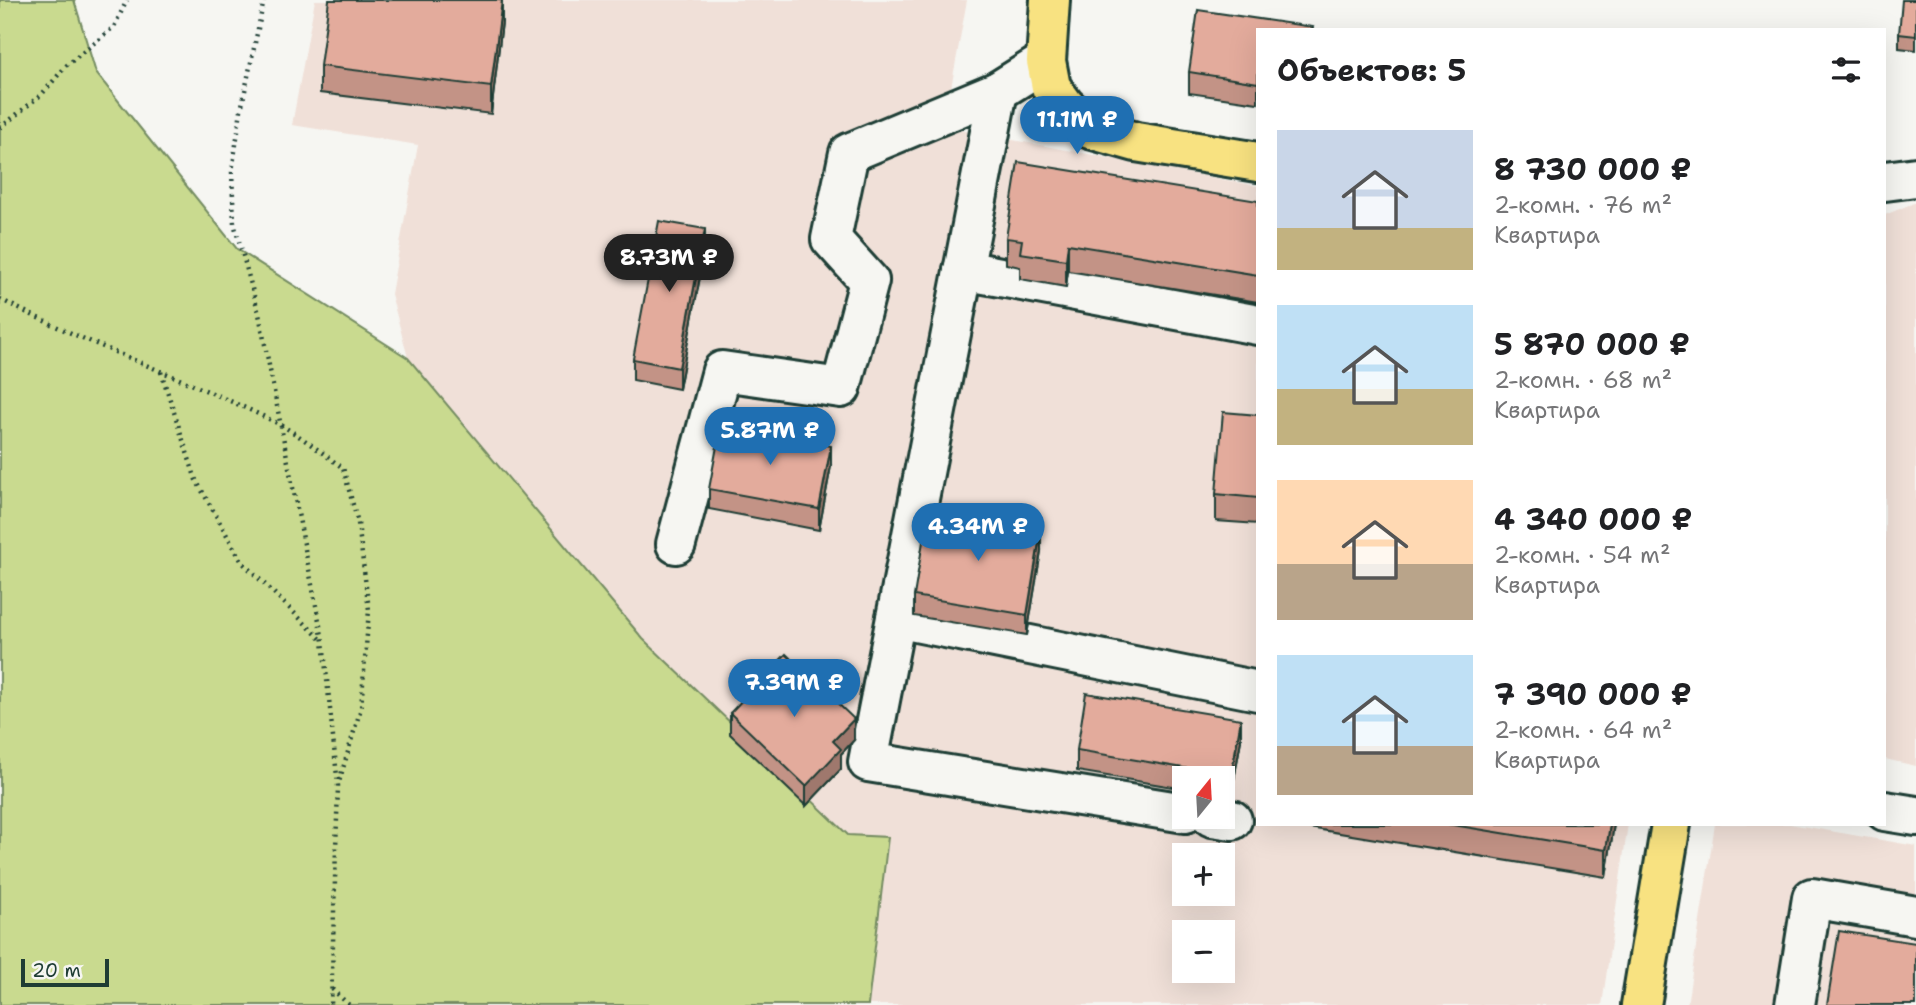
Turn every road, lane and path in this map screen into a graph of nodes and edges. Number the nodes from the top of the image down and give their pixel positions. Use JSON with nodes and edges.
{"nodes":[{"id":1,"x":127,"y":0,"type":"edge"},
{"id":2,"x":264,"y":0,"type":"edge"},
{"id":3,"x":1050,"y":0,"type":"edge"},
{"id":4,"x":1046,"y":61,"type":"junction"},
{"id":5,"x":998,"y":90,"type":"junction"},
{"id":6,"x":0,"y":128,"type":"edge"},
{"id":7,"x":1256,"y":162,"type":"edge"},
{"id":8,"x":1916,"y":177,"type":"edge"},
{"id":9,"x":1886,"y":181,"type":"edge"},
{"id":10,"x":963,"y":271,"type":"junction"},
{"id":11,"x":0,"y":299,"type":"edge"},
{"id":12,"x":1256,"y":325,"type":"edge"},
{"id":13,"x":161,"y":372,"type":"junction"},
{"id":14,"x":280,"y":425,"type":"junction"},
{"id":15,"x":676,"y":544,"type":"dead end"},
{"id":16,"x":896,"y":618,"type":"junction"},
{"id":17,"x":323,"y":641,"type":"junction"},
{"id":18,"x":1256,"y":691,"type":"edge"},
{"id":19,"x":338,"y":786,"type":"junction"},
{"id":20,"x":1172,"y":811,"type":"edge"},
{"id":21,"x":1886,"y":811,"type":"edge"},
{"id":22,"x":1916,"y":816,"type":"edge"},
{"id":23,"x":1671,"y":826,"type":"edge"},
{"id":24,"x":1916,"y":916,"type":"edge"},
{"id":25,"x":332,"y":988,"type":"junction"},
{"id":26,"x":331,"y":1005,"type":"edge"},
{"id":27,"x":349,"y":1005,"type":"edge"},
{"id":28,"x":1641,"y":1005,"type":"edge"},
{"id":29,"x":1795,"y":1005,"type":"edge"}],
"edges":[{"from":1,"to":6,"type":"path"},
{"from":2,"to":14,"type":"path"},
{"from":3,"to":4,"type":"main road"},
{"from":4,"to":5,"type":"street"},
{"from":4,"to":7,"type":"main road"},
{"from":5,"to":10,"type":"street"},
{"from":5,"to":15,"type":"street"},
{"from":8,"to":9,"type":"street"},
{"from":10,"to":12,"type":"street"},
{"from":10,"to":16,"type":"street"},
{"from":11,"to":13,"type":"path"},
{"from":13,"to":14,"type":"path"},
{"from":13,"to":17,"type":"path"},
{"from":14,"to":17,"type":"path"},
{"from":14,"to":19,"type":"path"},
{"from":16,"to":18,"type":"street"},
{"from":16,"to":20,"type":"street"},
{"from":17,"to":19,"type":"path"},
{"from":19,"to":25,"type":"path"},
{"from":21,"to":22,"type":"street"},
{"from":23,"to":28,"type":"main road"},
{"from":24,"to":29,"type":"street"},
{"from":25,"to":26,"type":"path"},
{"from":25,"to":27,"type":"path"}]}
